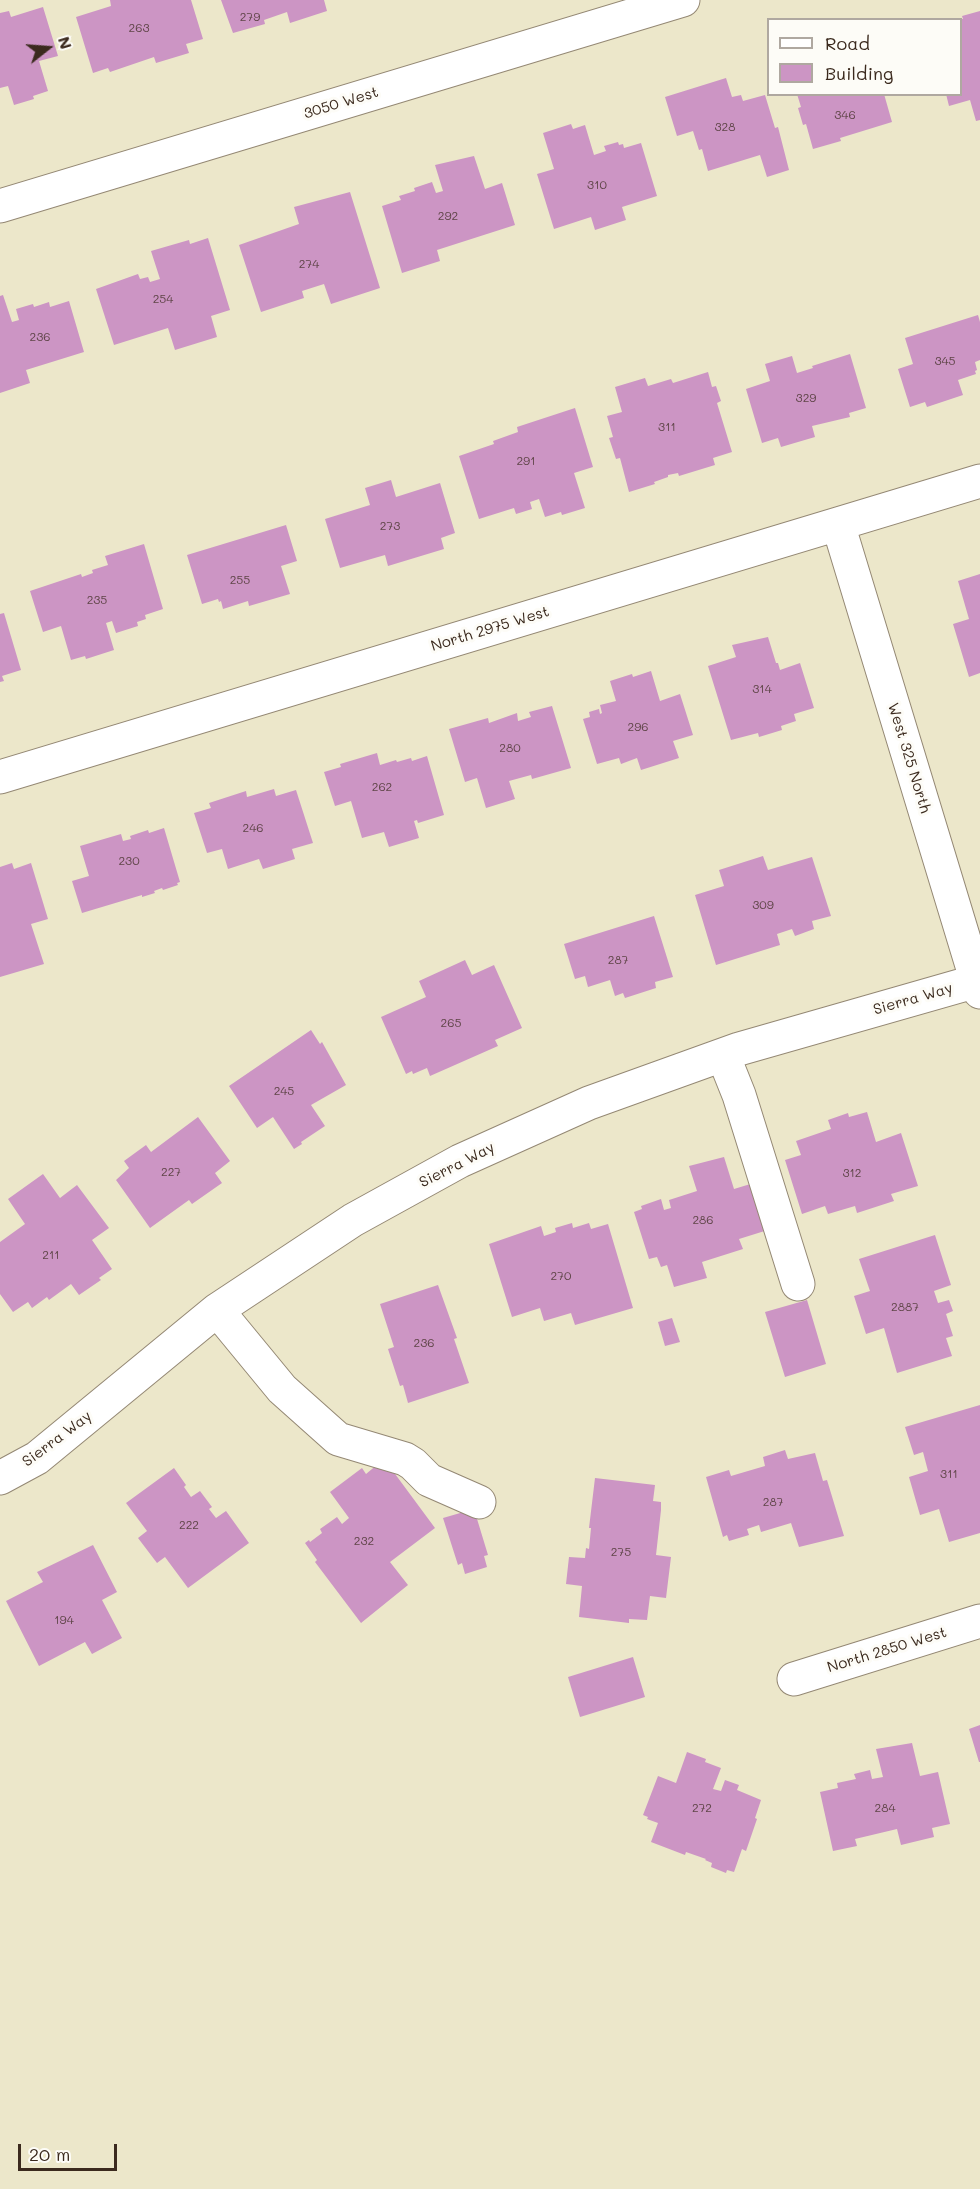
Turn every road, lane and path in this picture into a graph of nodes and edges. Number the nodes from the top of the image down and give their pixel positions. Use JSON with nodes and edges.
{"nodes":[{"id":1,"x":683,"y":0,"type":"edge"},
{"id":2,"x":0,"y":206,"type":"edge"},
{"id":3,"x":980,"y":481,"type":"edge"},
{"id":4,"x":838,"y":525,"type":"junction"},
{"id":5,"x":0,"y":777,"type":"edge"},
{"id":6,"x":979,"y":984,"type":"edge"},
{"id":7,"x":723,"y":1055,"type":"junction"},
{"id":8,"x":798,"y":1284,"type":"dead end"},
{"id":9,"x":218,"y":1310,"type":"junction"},
{"id":10,"x":0,"y":1478,"type":"edge"},
{"id":11,"x":479,"y":1502,"type":"dead end"},
{"id":12,"x":980,"y":1621,"type":"edge"},
{"id":13,"x":794,"y":1679,"type":"dead end"}],
"edges":[{"from":1,"to":2,"type":"street","name":"3050 West"},
{"from":3,"to":4,"type":"street","name":"North 2975 West"},
{"from":4,"to":5,"type":"street","name":"North 2975 West"},
{"from":4,"to":6,"type":"street","name":"West 325 North"},
{"from":6,"to":7,"type":"street","name":"Sierra Way"},
{"from":7,"to":8,"type":"street"},
{"from":7,"to":9,"type":"street","name":"Sierra Way"},
{"from":9,"to":10,"type":"street","name":"Sierra Way"},
{"from":9,"to":11,"type":"street"},
{"from":12,"to":13,"type":"street","name":"North 2850 West"}]}
